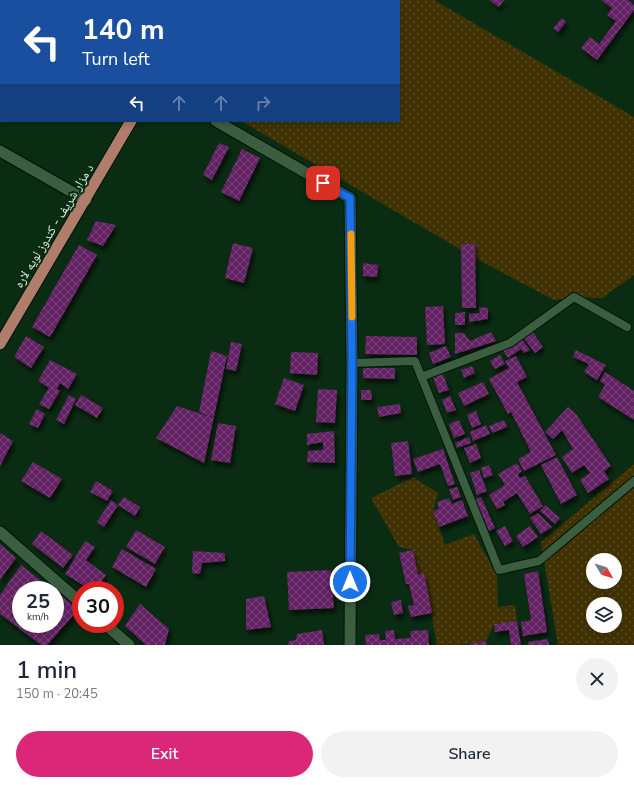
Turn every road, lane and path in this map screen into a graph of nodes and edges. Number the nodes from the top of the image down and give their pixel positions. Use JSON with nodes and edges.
{"nodes":[{"id":1,"x":130,"y":122,"type":"edge"},
{"id":2,"x":218,"y":122,"type":"edge"},
{"id":3,"x":0,"y":151,"type":"edge"},
{"id":4,"x":86,"y":200,"type":"junction"},
{"id":5,"x":627,"y":327,"type":"dead end"},
{"id":6,"x":0,"y":344,"type":"edge"},
{"id":7,"x":352,"y":363,"type":"junction"},
{"id":8,"x":421,"y":377,"type":"junction"},
{"id":9,"x":634,"y":481,"type":"edge"},
{"id":10,"x":0,"y":532,"type":"edge"},
{"id":11,"x":72,"y":595,"type":"edge"},
{"id":12,"x":115,"y":633,"type":"edge"},
{"id":13,"x":129,"y":645,"type":"edge"},
{"id":14,"x":350,"y":645,"type":"edge"}],
"edges":[{"from":1,"to":4,"type":"main road","name":"د مزار شریف - کندوز لویه لاره"},
{"from":2,"to":7,"type":"street"},
{"from":3,"to":4,"type":"street"},
{"from":4,"to":6,"type":"main road","name":"د مزار شریف - کندوز لویه لاره"},
{"from":5,"to":8,"type":"lane"},
{"from":7,"to":8,"type":"lane"},
{"from":7,"to":14,"type":"street"},
{"from":8,"to":9,"type":"lane"},
{"from":10,"to":11,"type":"street"},
{"from":12,"to":13,"type":"street"}]}
